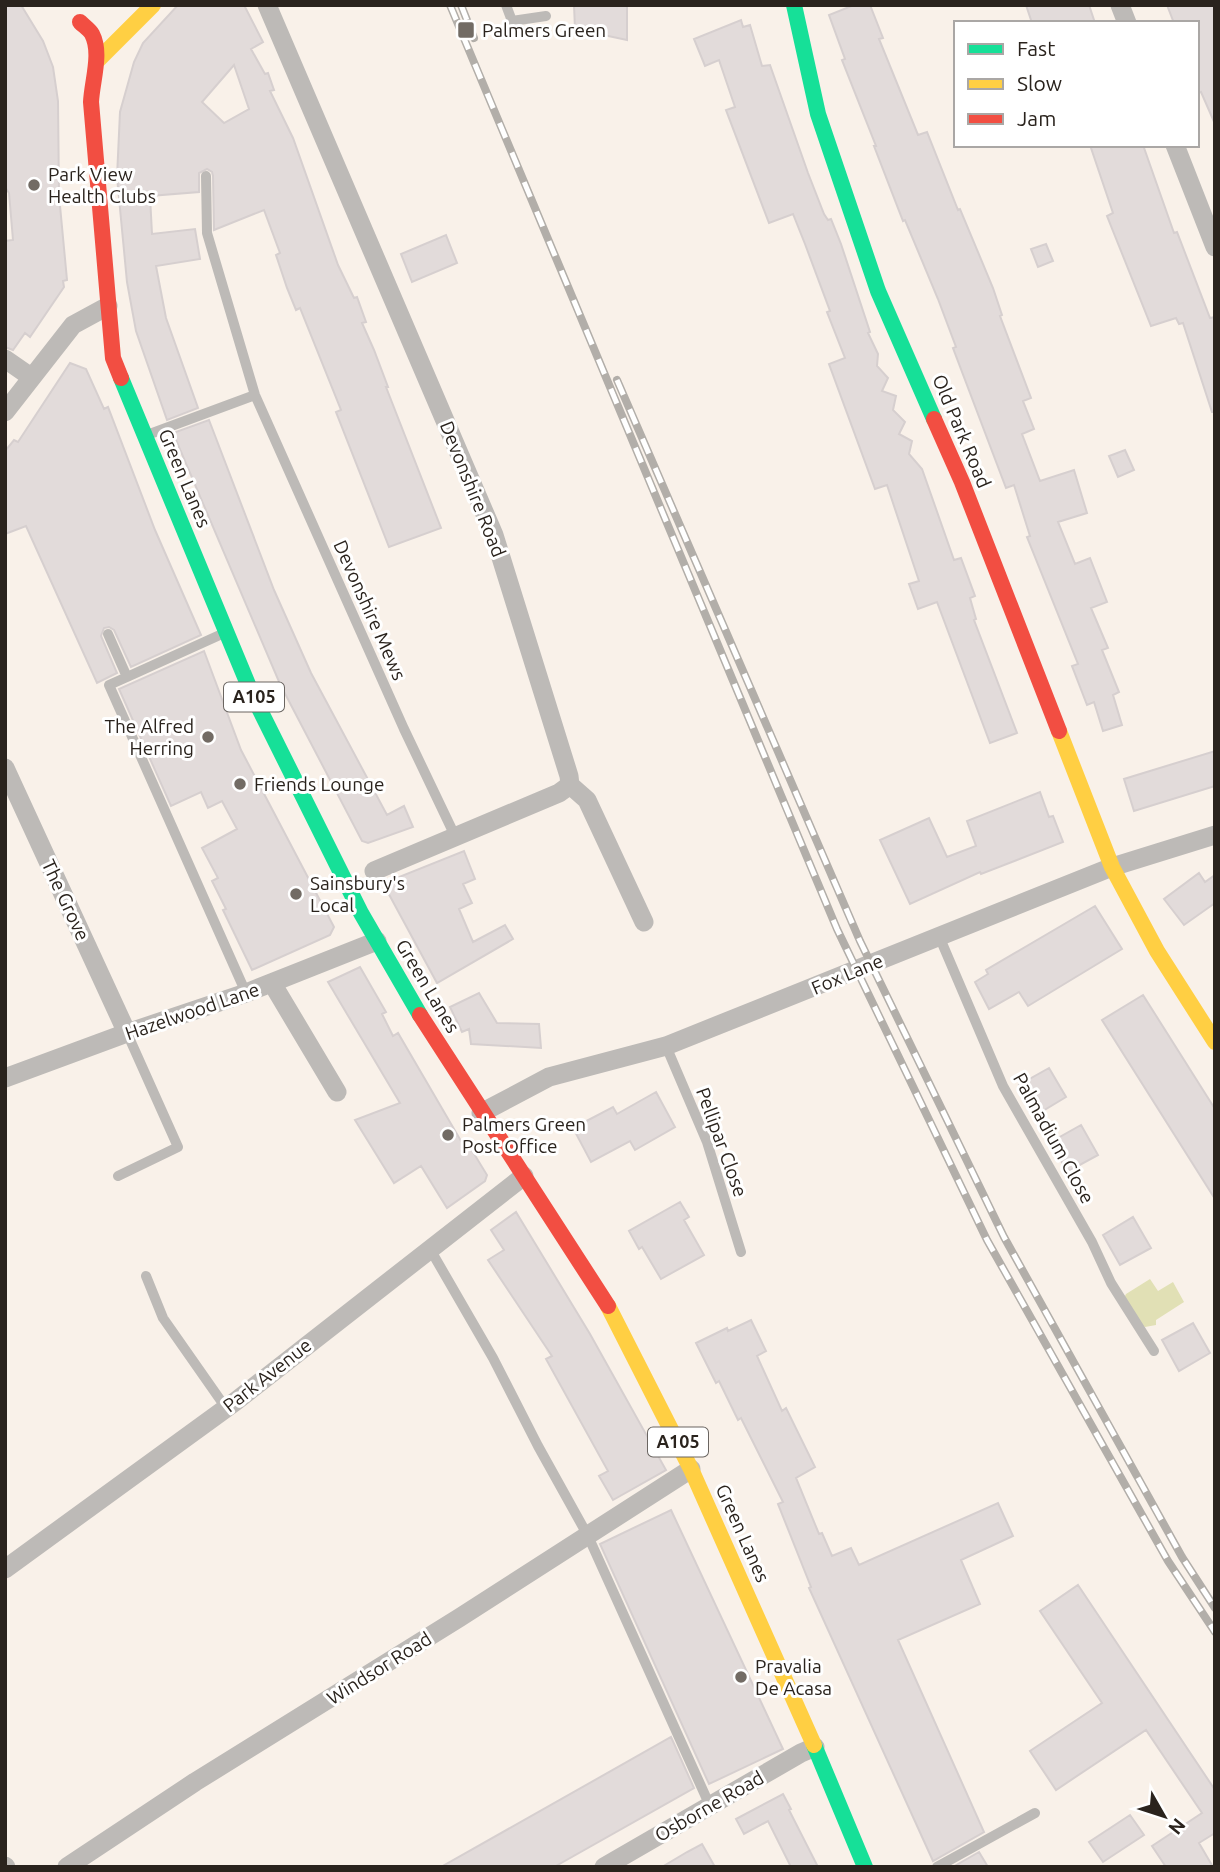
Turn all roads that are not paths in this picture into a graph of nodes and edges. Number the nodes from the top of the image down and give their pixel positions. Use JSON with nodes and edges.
{"nodes":[{"id":1,"x":153,"y":5,"type":"edge"},
{"id":2,"x":267,"y":5,"type":"edge"},
{"id":3,"x":506,"y":5,"type":"edge"},
{"id":4,"x":794,"y":5,"type":"edge"},
{"id":5,"x":546,"y":16,"type":"dead end"},
{"id":6,"x":98,"y":60,"type":"junction"},
{"id":7,"x":92,"y":80,"type":"junction"},
{"id":8,"x":1176,"y":147,"type":"edge"},
{"id":9,"x":206,"y":176,"type":"dead end"},
{"id":10,"x":1215,"y":247,"type":"edge"},
{"id":11,"x":108,"y":306,"type":"junction"},
{"id":12,"x":5,"y":359,"type":"edge"},
{"id":13,"x":31,"y":377,"type":"junction"},
{"id":14,"x":255,"y":395,"type":"junction"},
{"id":15,"x":5,"y":412,"type":"edge"},
{"id":16,"x":144,"y":436,"type":"junction"},
{"id":17,"x":226,"y":633,"type":"junction"},
{"id":18,"x":108,"y":634,"type":"dead end"},
{"id":19,"x":127,"y":677,"type":"junction"},
{"id":20,"x":5,"y":768,"type":"edge"},
{"id":21,"x":570,"y":785,"type":"junction"},
{"id":22,"x":12,"y":799,"type":"edge"},
{"id":23,"x":1215,"y":835,"type":"edge"},
{"id":24,"x":456,"y":838,"type":"junction"},
{"id":25,"x":1112,"y":867,"type":"junction"},
{"id":26,"x":374,"y":870,"type":"dead end"},
{"id":27,"x":644,"y":922,"type":"dead end"},
{"id":28,"x":939,"y":935,"type":"junction"},
{"id":29,"x":377,"y":941,"type":"junction"},
{"id":30,"x":272,"y":983,"type":"junction"},
{"id":31,"x":246,"y":993,"type":"junction"},
{"id":32,"x":127,"y":1033,"type":"junction"},
{"id":33,"x":1215,"y":1042,"type":"edge"},
{"id":34,"x":666,"y":1046,"type":"junction"},
{"id":35,"x":5,"y":1078,"type":"edge"},
{"id":36,"x":337,"y":1092,"type":"dead end"},
{"id":37,"x":481,"y":1113,"type":"junction"},
{"id":38,"x":118,"y":1176,"type":"dead end"},
{"id":39,"x":524,"y":1176,"type":"junction"},
{"id":40,"x":430,"y":1249,"type":"junction"},
{"id":41,"x":741,"y":1252,"type":"dead end"},
{"id":42,"x":146,"y":1276,"type":"dead end"},
{"id":43,"x":1154,"y":1351,"type":"dead end"},
{"id":44,"x":226,"y":1408,"type":"junction"},
{"id":45,"x":691,"y":1469,"type":"junction"},
{"id":46,"x":587,"y":1536,"type":"junction"},
{"id":47,"x":5,"y":1569,"type":"edge"},
{"id":48,"x":815,"y":1747,"type":"junction"},
{"id":49,"x":710,"y":1806,"type":"junction"},
{"id":50,"x":1035,"y":1813,"type":"dead end"},
{"id":51,"x":67,"y":1867,"type":"edge"},
{"id":52,"x":604,"y":1867,"type":"edge"},
{"id":53,"x":865,"y":1867,"type":"edge"},
{"id":54,"x":937,"y":1867,"type":"edge"}],
"edges":[{"from":1,"to":6,"type":"main road"},
{"from":2,"to":21,"type":"street","name":"Devonshire Road"},
{"from":3,"to":5,"type":"lane"},
{"from":4,"to":25,"type":"main road","name":"Old Park Road"},
{"from":6,"to":7,"type":"main road","name":"Green Lanes","number":"A105"},
{"from":6,"to":7,"type":"main road","name":"Green Lanes","number":"A105"},
{"from":7,"to":11,"type":"main road","name":"Green Lanes","number":"A105"},
{"from":8,"to":10,"type":"street"},
{"from":9,"to":14,"type":"lane","name":"Devonshire Mews"},
{"from":11,"to":13,"type":"street"},
{"from":11,"to":16,"type":"main road","name":"Green Lanes","number":"A105"},
{"from":12,"to":13,"type":"street"},
{"from":13,"to":15,"type":"street"},
{"from":14,"to":16,"type":"lane"},
{"from":14,"to":24,"type":"lane","name":"Devonshire Mews"},
{"from":16,"to":17,"type":"main road","name":"Green Lanes","number":"A105"},
{"from":17,"to":19,"type":"lane"},
{"from":17,"to":29,"type":"main road","name":"Green Lanes","number":"A105"},
{"from":18,"to":19,"type":"lane"},
{"from":19,"to":31,"type":"lane"},
{"from":20,"to":22,"type":"street","name":"The Grove"},
{"from":21,"to":24,"type":"street"},
{"from":21,"to":27,"type":"street"},
{"from":22,"to":32,"type":"street","name":"The Grove"},
{"from":23,"to":25,"type":"street","name":"Fox Lane"},
{"from":24,"to":26,"type":"street"},
{"from":25,"to":28,"type":"street","name":"Fox Lane"},
{"from":25,"to":33,"type":"main road","name":"Old Park Road"},
{"from":28,"to":34,"type":"street","name":"Fox Lane"},
{"from":28,"to":43,"type":"lane","name":"Palmadium Close"},
{"from":29,"to":30,"type":"street","name":"Hazelwood Lane"},
{"from":29,"to":37,"type":"main road","name":"Green Lanes","number":"A105"},
{"from":30,"to":31,"type":"street","name":"Hazelwood Lane"},
{"from":30,"to":36,"type":"street"},
{"from":31,"to":32,"type":"street","name":"Hazelwood Lane"},
{"from":32,"to":35,"type":"street","name":"Hazelwood Lane"},
{"from":32,"to":38,"type":"lane"},
{"from":34,"to":37,"type":"street","name":"Fox Lane"},
{"from":34,"to":41,"type":"lane","name":"Pellipar Close"},
{"from":37,"to":39,"type":"main road","name":"Green Lanes","number":"A105"},
{"from":39,"to":40,"type":"street","name":"Park Avenue"},
{"from":39,"to":45,"type":"main road","name":"Green Lanes","number":"A105"},
{"from":40,"to":44,"type":"street","name":"Park Avenue"},
{"from":40,"to":46,"type":"lane"},
{"from":42,"to":44,"type":"lane"},
{"from":44,"to":47,"type":"street","name":"Park Avenue"},
{"from":45,"to":46,"type":"street","name":"Windsor Road"},
{"from":45,"to":48,"type":"main road","name":"Green Lanes","number":"A105"},
{"from":46,"to":49,"type":"lane"},
{"from":46,"to":51,"type":"street","name":"Windsor Road"},
{"from":48,"to":49,"type":"street","name":"Osborne Road"},
{"from":48,"to":53,"type":"main road","name":"Green Lanes","number":"A105"},
{"from":49,"to":52,"type":"street","name":"Osborne Road"},
{"from":50,"to":54,"type":"lane"}]}
